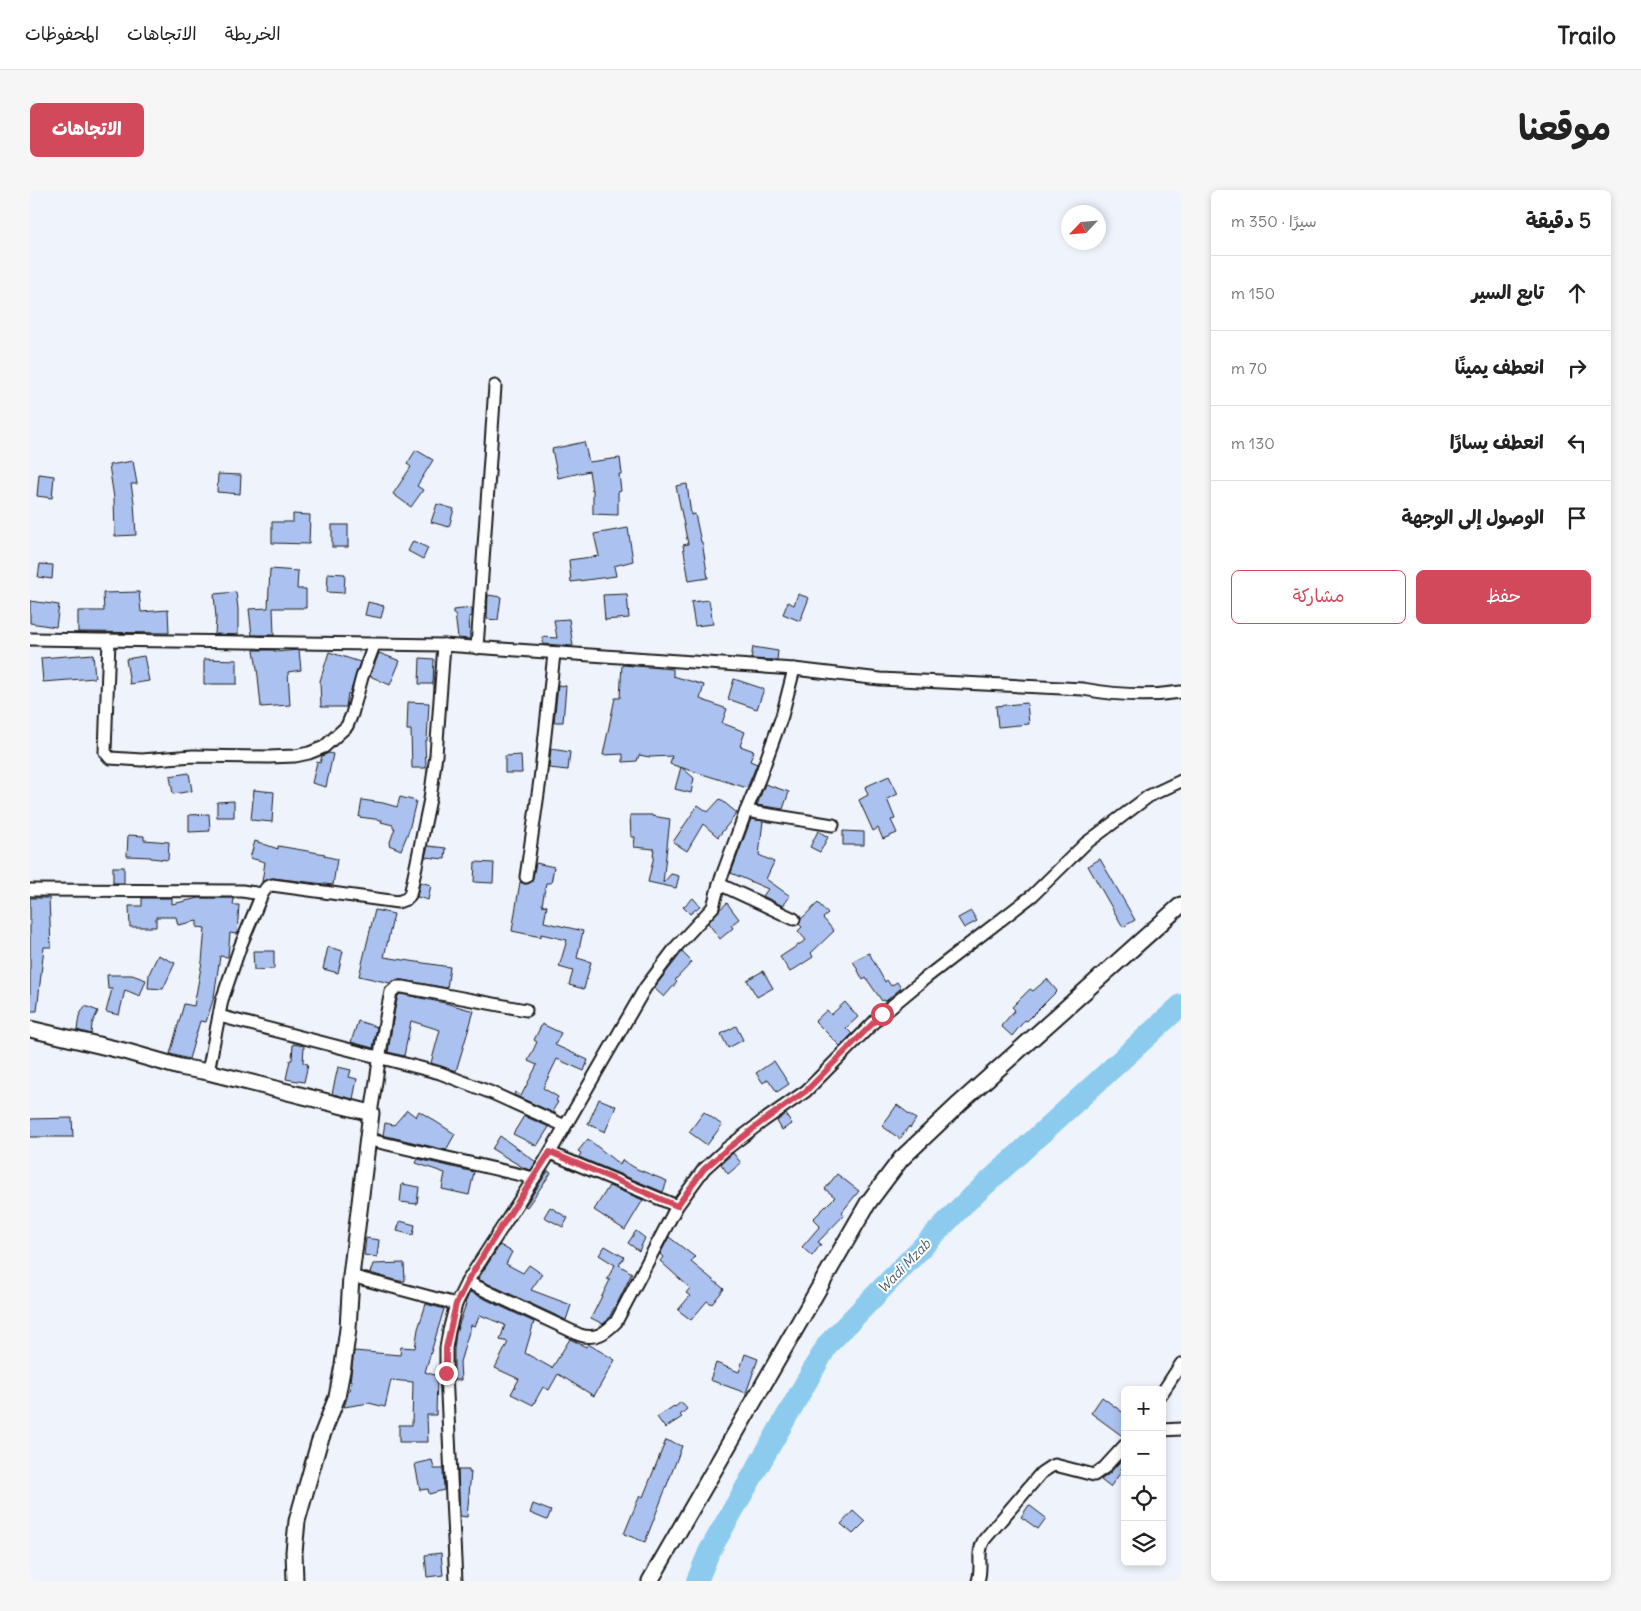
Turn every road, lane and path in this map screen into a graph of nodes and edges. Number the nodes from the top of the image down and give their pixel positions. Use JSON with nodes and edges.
{"nodes":[{"id":1,"x":495,"y":386,"type":"dead end"},
{"id":2,"x":30,"y":639,"type":"edge"},
{"id":3,"x":109,"y":640,"type":"junction"},
{"id":4,"x":374,"y":645,"type":"junction"},
{"id":5,"x":444,"y":645,"type":"junction"},
{"id":6,"x":477,"y":648,"type":"junction"},
{"id":7,"x":554,"y":654,"type":"junction"},
{"id":8,"x":794,"y":669,"type":"junction"},
{"id":9,"x":1181,"y":692,"type":"edge"},
{"id":10,"x":1181,"y":781,"type":"edge"},
{"id":11,"x":746,"y":811,"type":"junction"},
{"id":12,"x":834,"y":825,"type":"dead end"},
{"id":13,"x":526,"y":877,"type":"dead end"},
{"id":14,"x":719,"y":884,"type":"junction"},
{"id":15,"x":30,"y":890,"type":"edge"},
{"id":16,"x":262,"y":894,"type":"junction"},
{"id":17,"x":1181,"y":905,"type":"edge"},
{"id":18,"x":794,"y":919,"type":"dead end"},
{"id":19,"x":526,"y":1010,"type":"dead end"},
{"id":20,"x":219,"y":1016,"type":"junction"},
{"id":21,"x":30,"y":1029,"type":"edge"},
{"id":22,"x":380,"y":1057,"type":"junction"},
{"id":23,"x":208,"y":1072,"type":"junction"},
{"id":24,"x":370,"y":1113,"type":"junction"},
{"id":25,"x":565,"y":1126,"type":"junction"},
{"id":26,"x":366,"y":1139,"type":"junction"},
{"id":27,"x":550,"y":1152,"type":"junction"},
{"id":28,"x":534,"y":1178,"type":"junction"},
{"id":29,"x":677,"y":1206,"type":"junction"},
{"id":30,"x":351,"y":1276,"type":"junction"},
{"id":31,"x":467,"y":1282,"type":"junction"},
{"id":32,"x":456,"y":1304,"type":"junction"},
{"id":33,"x":1181,"y":1364,"type":"edge"},
{"id":34,"x":1166,"y":1388,"type":"edge"},
{"id":35,"x":1181,"y":1429,"type":"edge"},
{"id":36,"x":1166,"y":1430,"type":"edge"},
{"id":37,"x":1121,"y":1449,"type":"edge"},
{"id":38,"x":295,"y":1581,"type":"edge"},
{"id":39,"x":456,"y":1581,"type":"edge"},
{"id":40,"x":650,"y":1581,"type":"edge"},
{"id":41,"x":978,"y":1581,"type":"edge"}],
"edges":[{"from":1,"to":6,"type":"street"},
{"from":2,"to":3,"type":"street"},
{"from":3,"to":4,"type":"street"},
{"from":3,"to":4,"type":"street"},
{"from":4,"to":5,"type":"street"},
{"from":5,"to":6,"type":"street"},
{"from":5,"to":16,"type":"street"},
{"from":6,"to":7,"type":"street"},
{"from":7,"to":8,"type":"street"},
{"from":7,"to":13,"type":"street"},
{"from":8,"to":9,"type":"street"},
{"from":8,"to":11,"type":"street"},
{"from":10,"to":29,"type":"street"},
{"from":11,"to":12,"type":"street"},
{"from":11,"to":14,"type":"street"},
{"from":14,"to":18,"type":"street"},
{"from":14,"to":25,"type":"street"},
{"from":15,"to":16,"type":"street"},
{"from":16,"to":20,"type":"street"},
{"from":17,"to":40,"type":"main road"},
{"from":19,"to":22,"type":"street"},
{"from":20,"to":22,"type":"street"},
{"from":20,"to":23,"type":"street"},
{"from":21,"to":23,"type":"main road"},
{"from":22,"to":24,"type":"street"},
{"from":22,"to":25,"type":"street"},
{"from":23,"to":24,"type":"main road"},
{"from":24,"to":26,"type":"main road"},
{"from":25,"to":27,"type":"street"},
{"from":26,"to":28,"type":"street"},
{"from":26,"to":30,"type":"main road"},
{"from":27,"to":28,"type":"street"},
{"from":27,"to":29,"type":"street"},
{"from":28,"to":31,"type":"street"},
{"from":29,"to":31,"type":"street"},
{"from":30,"to":32,"type":"street"},
{"from":30,"to":38,"type":"main road"},
{"from":31,"to":32,"type":"street"},
{"from":32,"to":39,"type":"street"},
{"from":33,"to":34,"type":"street"},
{"from":35,"to":36,"type":"street"},
{"from":37,"to":41,"type":"street"}]}
